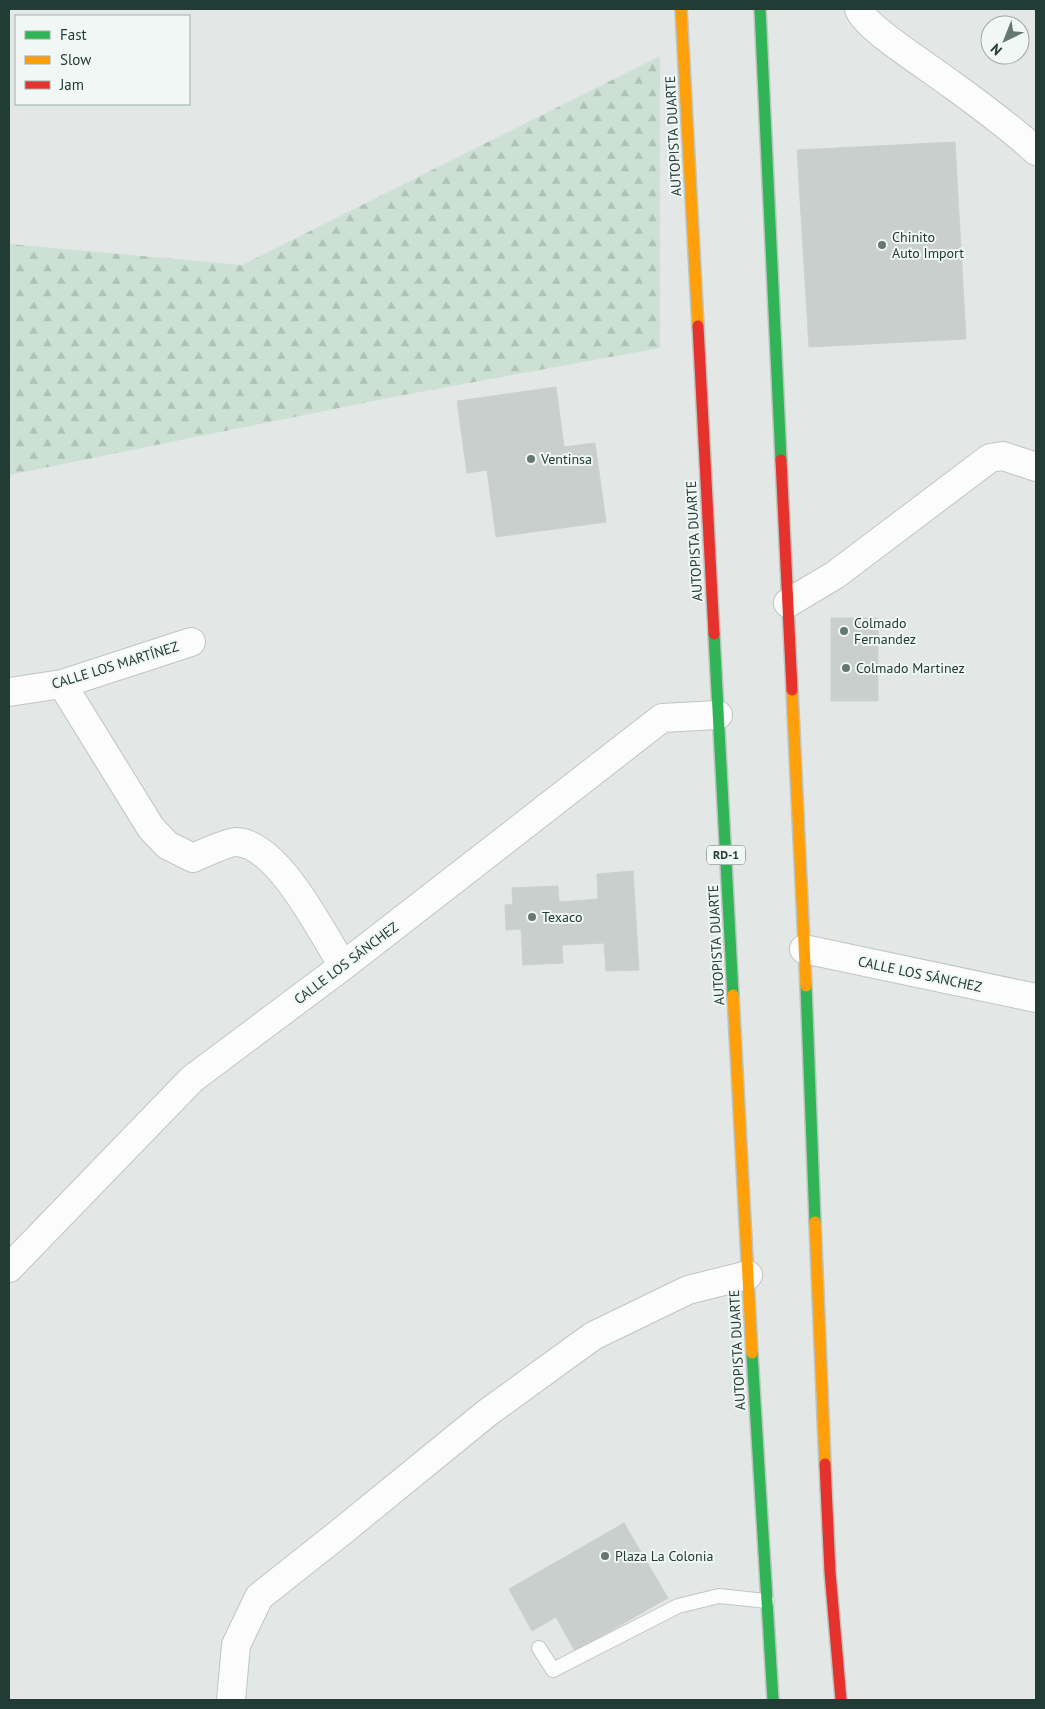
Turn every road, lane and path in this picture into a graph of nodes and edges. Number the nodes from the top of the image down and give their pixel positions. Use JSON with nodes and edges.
{"nodes":[{"id":1,"x":681,"y":9,"type":"edge"},
{"id":2,"x":760,"y":9,"type":"edge"},
{"id":3,"x":859,"y":9,"type":"edge"},
{"id":4,"x":1036,"y":151,"type":"edge"},
{"id":5,"x":1036,"y":467,"type":"edge"},
{"id":6,"x":788,"y":604,"type":"junction"},
{"id":7,"x":191,"y":642,"type":"dead end"},
{"id":8,"x":62,"y":684,"type":"junction"},
{"id":9,"x":9,"y":692,"type":"edge"},
{"id":10,"x":718,"y":715,"type":"junction"},
{"id":11,"x":804,"y":949,"type":"junction"},
{"id":12,"x":342,"y":966,"type":"junction"},
{"id":13,"x":1036,"y":998,"type":"edge"},
{"id":14,"x":9,"y":1268,"type":"edge"},
{"id":15,"x":748,"y":1275,"type":"junction"},
{"id":16,"x":767,"y":1601,"type":"junction"},
{"id":17,"x":540,"y":1648,"type":"dead end"},
{"id":18,"x":231,"y":1700,"type":"edge"},
{"id":19,"x":772,"y":1700,"type":"edge"},
{"id":20,"x":841,"y":1700,"type":"edge"}],
"edges":[{"from":1,"to":10,"type":"highway","name":"AUTOPISTA DUARTE","number":"RD-1"},
{"from":2,"to":6,"type":"highway"},
{"from":3,"to":4,"type":"street"},
{"from":5,"to":6,"type":"street"},
{"from":6,"to":11,"type":"highway"},
{"from":7,"to":8,"type":"street","name":"CALLE LOS MARTÍNEZ"},
{"from":8,"to":9,"type":"street","name":"CALLE LOS MARTÍNEZ"},
{"from":8,"to":12,"type":"street"},
{"from":10,"to":12,"type":"street","name":"CALLE LOS SÁNCHEZ"},
{"from":10,"to":15,"type":"highway","name":"AUTOPISTA DUARTE","number":"RD-1"},
{"from":11,"to":13,"type":"street","name":"CALLE LOS SÁNCHEZ"},
{"from":11,"to":20,"type":"highway"},
{"from":12,"to":14,"type":"street","name":"CALLE LOS SÁNCHEZ"},
{"from":15,"to":16,"type":"highway","name":"AUTOPISTA DUARTE","number":"RD-1"},
{"from":15,"to":18,"type":"street"},
{"from":16,"to":17,"type":"lane"},
{"from":16,"to":19,"type":"highway","name":"AUTOPISTA DUARTE","number":"RD-1"}]}
